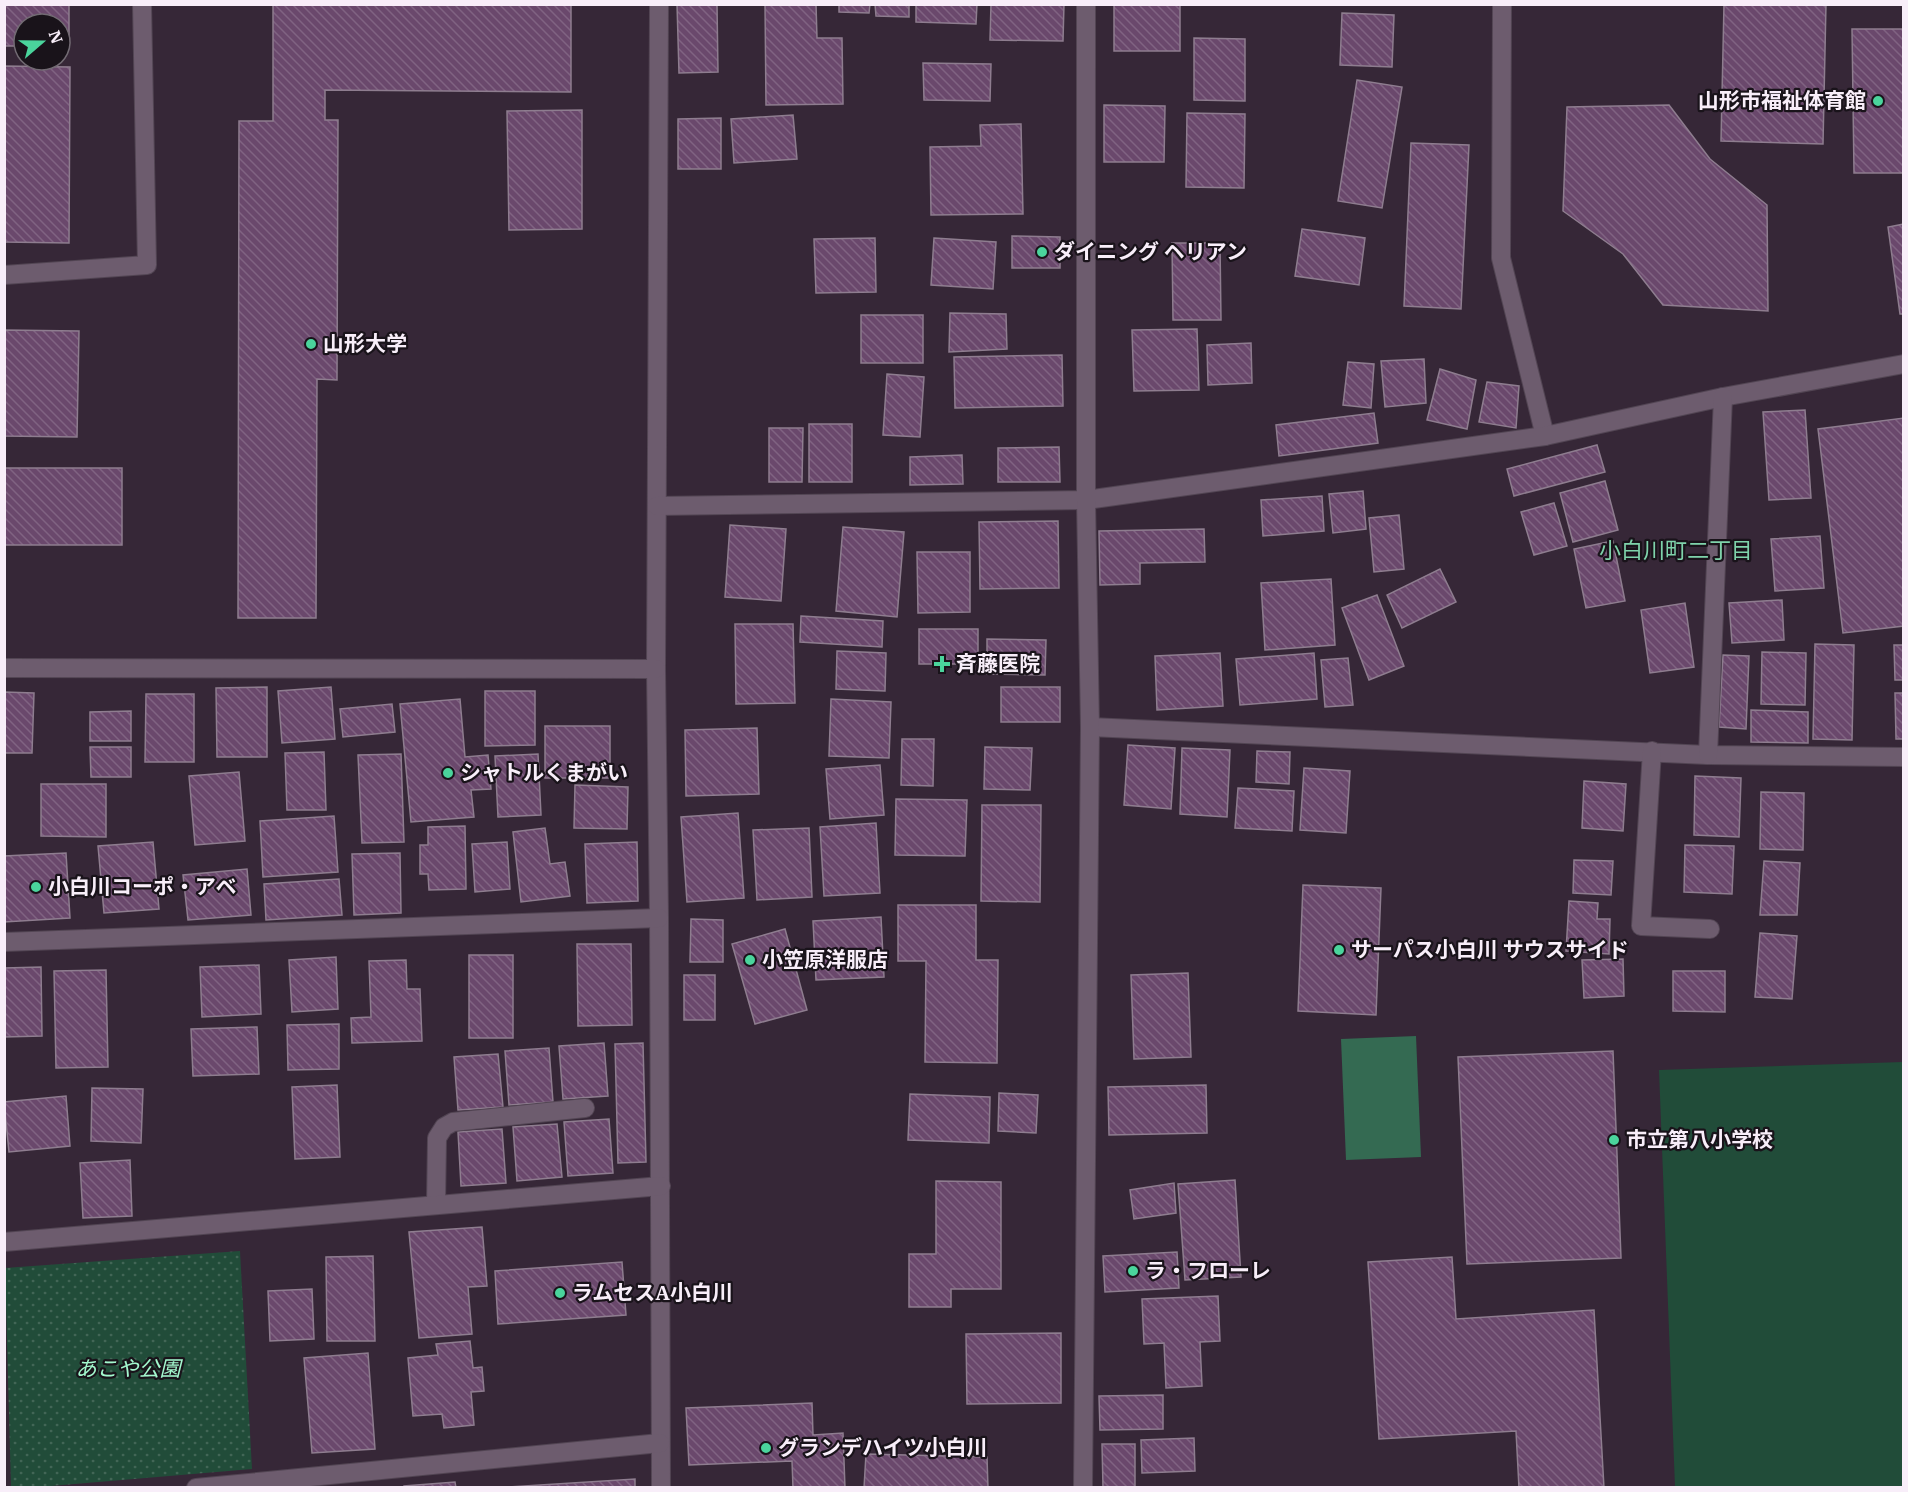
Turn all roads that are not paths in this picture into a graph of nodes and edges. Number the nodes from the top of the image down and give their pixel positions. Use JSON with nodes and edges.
{"nodes":[{"id":1,"x":142,"y":4,"type":"edge"},
{"id":2,"x":659,"y":4,"type":"edge"},
{"id":3,"x":1086,"y":4,"type":"edge"},
{"id":4,"x":1502,"y":4,"type":"edge"},
{"id":5,"x":4,"y":275,"type":"edge"},
{"id":6,"x":1904,"y":364,"type":"edge"},
{"id":7,"x":1723,"y":397,"type":"junction"},
{"id":8,"x":1545,"y":436,"type":"junction"},
{"id":9,"x":1086,"y":500,"type":"junction"},
{"id":10,"x":657,"y":506,"type":"junction"},
{"id":11,"x":4,"y":668,"type":"edge"},
{"id":12,"x":656,"y":669,"type":"junction"},
{"id":13,"x":1090,"y":727,"type":"junction"},
{"id":14,"x":1652,"y":752,"type":"junction"},
{"id":15,"x":1708,"y":755,"type":"junction"},
{"id":16,"x":1904,"y":757,"type":"edge"},
{"id":17,"x":659,"y":918,"type":"junction"},
{"id":18,"x":1710,"y":929,"type":"dead end"},
{"id":19,"x":4,"y":942,"type":"edge"},
{"id":20,"x":585,"y":1108,"type":"dead end"},
{"id":21,"x":661,"y":1186,"type":"junction"},
{"id":22,"x":436,"y":1205,"type":"junction"},
{"id":23,"x":4,"y":1242,"type":"edge"},
{"id":24,"x":660,"y":1443,"type":"junction"},
{"id":25,"x":196,"y":1488,"type":"edge"},
{"id":26,"x":661,"y":1488,"type":"edge"},
{"id":27,"x":1083,"y":1488,"type":"edge"}],
"edges":[{"from":1,"to":5,"type":"street"},
{"from":2,"to":10,"type":"street"},
{"from":3,"to":9,"type":"street"},
{"from":4,"to":8,"type":"street"},
{"from":6,"to":7,"type":"street"},
{"from":7,"to":8,"type":"street"},
{"from":7,"to":15,"type":"street"},
{"from":8,"to":9,"type":"street"},
{"from":9,"to":10,"type":"street"},
{"from":9,"to":13,"type":"street"},
{"from":10,"to":12,"type":"street"},
{"from":11,"to":12,"type":"street"},
{"from":12,"to":17,"type":"street"},
{"from":13,"to":14,"type":"street"},
{"from":13,"to":27,"type":"street"},
{"from":14,"to":15,"type":"street"},
{"from":14,"to":18,"type":"street"},
{"from":15,"to":16,"type":"street"},
{"from":17,"to":19,"type":"street"},
{"from":17,"to":21,"type":"street"},
{"from":20,"to":22,"type":"street"},
{"from":21,"to":22,"type":"street"},
{"from":21,"to":24,"type":"street"},
{"from":22,"to":23,"type":"street"},
{"from":24,"to":25,"type":"street"},
{"from":24,"to":26,"type":"street"}]}
